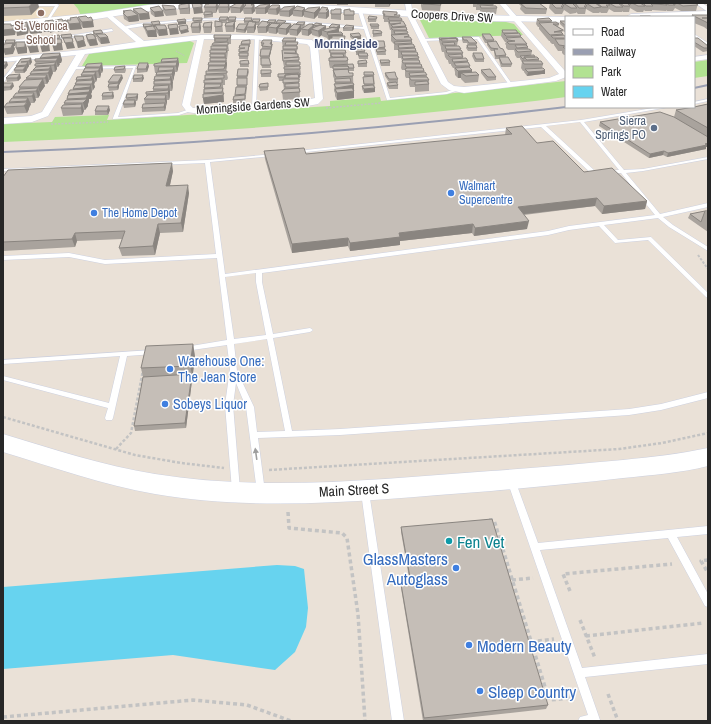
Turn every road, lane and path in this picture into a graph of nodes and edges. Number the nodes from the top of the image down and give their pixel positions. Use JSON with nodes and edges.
{"nodes":[{"id":1,"x":21,"y":3,"type":"edge"},
{"id":2,"x":408,"y":3,"type":"edge"},
{"id":3,"x":502,"y":3,"type":"edge"},
{"id":4,"x":698,"y":3,"type":"edge"},
{"id":5,"x":305,"y":5,"type":"edge"},
{"id":6,"x":708,"y":10,"type":"edge"},
{"id":7,"x":360,"y":11,"type":"junction"},
{"id":8,"x":410,"y":14,"type":"junction"},
{"id":9,"x":708,"y":14,"type":"edge"},
{"id":10,"x":108,"y":15,"type":"junction"},
{"id":11,"x":96,"y":16,"type":"junction"},
{"id":12,"x":669,"y":16,"type":"edge"},
{"id":13,"x":516,"y":19,"type":"junction"},
{"id":14,"x":565,"y":19,"type":"edge"},
{"id":15,"x":48,"y":21,"type":"junction"},
{"id":16,"x":3,"y":25,"type":"edge"},
{"id":17,"x":124,"y":28,"type":"junction"},
{"id":18,"x":366,"y":28,"type":"junction"},
{"id":19,"x":695,"y":35,"type":"edge"},
{"id":20,"x":201,"y":37,"type":"junction"},
{"id":21,"x":257,"y":37,"type":"junction"},
{"id":22,"x":121,"y":38,"type":"junction"},
{"id":23,"x":423,"y":40,"type":"junction"},
{"id":24,"x":3,"y":42,"type":"edge"},
{"id":25,"x":142,"y":43,"type":"junction"},
{"id":26,"x":708,"y":45,"type":"edge"},
{"id":27,"x":82,"y":52,"type":"junction"},
{"id":28,"x":708,"y":56,"type":"edge"},
{"id":29,"x":22,"y":58,"type":"junction"},
{"id":30,"x":695,"y":59,"type":"edge"},
{"id":31,"x":3,"y":60,"type":"edge"},
{"id":32,"x":73,"y":68,"type":"junction"},
{"id":33,"x":564,"y":77,"type":"edge"},
{"id":34,"x":3,"y":82,"type":"edge"},
{"id":35,"x":510,"y":84,"type":"junction"},
{"id":36,"x":458,"y":89,"type":"junction"},
{"id":37,"x":708,"y":100,"type":"edge"},
{"id":38,"x":695,"y":103,"type":"edge"},
{"id":39,"x":254,"y":108,"type":"junction"},
{"id":40,"x":661,"y":108,"type":"edge"},
{"id":41,"x":190,"y":110,"type":"junction"},
{"id":42,"x":3,"y":120,"type":"edge"},
{"id":43,"x":582,"y":121,"type":"junction"},
{"id":44,"x":542,"y":125,"type":"junction"},
{"id":45,"x":292,"y":153,"type":"edge"},
{"id":46,"x":277,"y":154,"type":"edge"},
{"id":47,"x":708,"y":158,"type":"edge"},
{"id":48,"x":207,"y":161,"type":"junction"},
{"id":49,"x":3,"y":170,"type":"edge"},
{"id":50,"x":624,"y":171,"type":"junction"},
{"id":51,"x":708,"y":205,"type":"edge"},
{"id":52,"x":660,"y":216,"type":"junction"},
{"id":53,"x":600,"y":224,"type":"junction"},
{"id":54,"x":708,"y":249,"type":"edge"},
{"id":55,"x":218,"y":256,"type":"junction"},
{"id":56,"x":3,"y":258,"type":"edge"},
{"id":57,"x":259,"y":271,"type":"junction"},
{"id":58,"x":222,"y":276,"type":"junction"},
{"id":59,"x":708,"y":296,"type":"edge"},
{"id":60,"x":310,"y":330,"type":"dead end"},
{"id":61,"x":270,"y":336,"type":"junction"},
{"id":62,"x":230,"y":343,"type":"junction"},
{"id":63,"x":176,"y":350,"type":"edge"},
{"id":64,"x":162,"y":351,"type":"edge"},
{"id":65,"x":146,"y":352,"type":"junction"},
{"id":66,"x":124,"y":354,"type":"junction"},
{"id":67,"x":3,"y":362,"type":"edge"},
{"id":68,"x":234,"y":369,"type":"junction"},
{"id":69,"x":3,"y":378,"type":"edge"},
{"id":70,"x":708,"y":395,"type":"edge"},
{"id":71,"x":112,"y":406,"type":"junction"},
{"id":72,"x":3,"y":417,"type":"edge"},
{"id":73,"x":109,"y":418,"type":"dead end"},
{"id":74,"x":708,"y":433,"type":"edge"},
{"id":75,"x":289,"y":434,"type":"junction"},
{"id":76,"x":253,"y":435,"type":"junction"},
{"id":77,"x":3,"y":443,"type":"edge"},
{"id":78,"x":116,"y":449,"type":"junction"},
{"id":79,"x":708,"y":457,"type":"edge"},
{"id":80,"x":235,"y":480,"type":"junction"},
{"id":81,"x":511,"y":480,"type":"junction"},
{"id":82,"x":259,"y":481,"type":"junction"},
{"id":83,"x":365,"y":490,"type":"junction"},
{"id":84,"x":288,"y":512,"type":"dead end"},
{"id":85,"x":486,"y":521,"type":"edge"},
{"id":86,"x":708,"y":530,"type":"edge"},
{"id":87,"x":671,"y":534,"type":"junction"},
{"id":88,"x":535,"y":547,"type":"junction"},
{"id":89,"x":708,"y":560,"type":"edge"},
{"id":90,"x":672,"y":564,"type":"dead end"},
{"id":91,"x":708,"y":573,"type":"edge"},
{"id":92,"x":533,"y":578,"type":"dead end"},
{"id":93,"x":512,"y":580,"type":"junction"},
{"id":94,"x":705,"y":590,"type":"edge"},
{"id":95,"x":570,"y":591,"type":"dead end"},
{"id":96,"x":708,"y":603,"type":"edge"},
{"id":97,"x":580,"y":620,"type":"dead end"},
{"id":98,"x":703,"y":624,"type":"dead end"},
{"id":99,"x":586,"y":636,"type":"junction"},
{"id":100,"x":554,"y":639,"type":"dead end"},
{"id":101,"x":531,"y":642,"type":"junction"},
{"id":102,"x":595,"y":658,"type":"dead end"},
{"id":103,"x":708,"y":658,"type":"edge"},
{"id":104,"x":579,"y":673,"type":"junction"},
{"id":105,"x":608,"y":694,"type":"dead end"},
{"id":106,"x":573,"y":698,"type":"dead end"},
{"id":107,"x":3,"y":717,"type":"edge"},
{"id":108,"x":291,"y":721,"type":"edge"},
{"id":109,"x":365,"y":721,"type":"edge"},
{"id":110,"x":398,"y":721,"type":"edge"},
{"id":111,"x":584,"y":721,"type":"edge"},
{"id":112,"x":618,"y":721,"type":"edge"}],
"edges":[{"from":1,"to":15,"type":"lane"},
{"from":2,"to":8,"type":"street"},
{"from":3,"to":13,"type":"street"},
{"from":4,"to":6,"type":"street"},
{"from":5,"to":7,"type":"street","name":"Coopers Drive SW"},
{"from":5,"to":10,"type":"street","name":"Coopers Drive SW"},
{"from":7,"to":8,"type":"street","name":"Coopers Drive SW"},
{"from":7,"to":18,"type":"lane"},
{"from":8,"to":13,"type":"street","name":"Coopers Drive SW"},
{"from":8,"to":23,"type":"street"},
{"from":9,"to":12,"type":"street"},
{"from":10,"to":11,"type":"street","name":"Coopers Drive SW"},
{"from":10,"to":17,"type":"street"},
{"from":11,"to":15,"type":"street","name":"Coopers Drive SW"},
{"from":11,"to":22,"type":"street"},
{"from":13,"to":14,"type":"street","name":"Coopers Drive SW"},
{"from":13,"to":33,"type":"street"},
{"from":15,"to":16,"type":"street","name":"Coopers Drive SW"},
{"from":17,"to":18,"type":"lane"},
{"from":17,"to":25,"type":"street"},
{"from":18,"to":36,"type":"lane"},
{"from":19,"to":26,"type":"lane"},
{"from":20,"to":21,"type":"street","name":"Morningside Gardens SW"},
{"from":20,"to":25,"type":"street","name":"Morningside Gardens SW"},
{"from":20,"to":41,"type":"street","name":"Morningside Gardens SW"},
{"from":21,"to":39,"type":"lane"},
{"from":21,"to":39,"type":"street","name":"Morningside Gardens SW"},
{"from":22,"to":24,"type":"lane"},
{"from":22,"to":25,"type":"street","name":"Morningside Gardens SW"},
{"from":22,"to":27,"type":"street","name":"Morningside Gardens SW"},
{"from":23,"to":35,"type":"lane"},
{"from":23,"to":36,"type":"street"},
{"from":27,"to":29,"type":"street","name":"Morningside Gardens SW"},
{"from":27,"to":32,"type":"street"},
{"from":28,"to":30,"type":"street"},
{"from":29,"to":31,"type":"street","name":"Morningside Gardens SW"},
{"from":29,"to":34,"type":"lane"},
{"from":32,"to":41,"type":"lane"},
{"from":32,"to":42,"type":"street"},
{"from":33,"to":35,"type":"street"},
{"from":35,"to":36,"type":"street"},
{"from":37,"to":38,"type":"lane"},
{"from":39,"to":41,"type":"street","name":"Morningside Gardens SW"},
{"from":40,"to":43,"type":"lane"},
{"from":43,"to":44,"type":"lane"},
{"from":43,"to":50,"type":"lane"},
{"from":44,"to":45,"type":"lane"},
{"from":44,"to":50,"type":"lane"},
{"from":46,"to":48,"type":"lane"},
{"from":47,"to":50,"type":"lane"},
{"from":48,"to":49,"type":"lane"},
{"from":48,"to":55,"type":"lane"},
{"from":50,"to":52,"type":"lane"},
{"from":51,"to":52,"type":"lane"},
{"from":52,"to":53,"type":"lane"},
{"from":52,"to":54,"type":"lane"},
{"from":53,"to":57,"type":"lane"},
{"from":53,"to":59,"type":"lane"},
{"from":55,"to":56,"type":"lane"},
{"from":55,"to":58,"type":"lane"},
{"from":57,"to":58,"type":"lane"},
{"from":57,"to":61,"type":"lane"},
{"from":58,"to":62,"type":"lane"},
{"from":60,"to":61,"type":"lane"},
{"from":61,"to":62,"type":"lane"},
{"from":61,"to":75,"type":"lane"},
{"from":62,"to":63,"type":"lane"},
{"from":62,"to":68,"type":"lane"},
{"from":64,"to":65,"type":"lane"},
{"from":65,"to":66,"type":"lane"},
{"from":65,"to":78,"type":"path"},
{"from":66,"to":67,"type":"lane"},
{"from":66,"to":71,"type":"lane"},
{"from":68,"to":76,"type":"lane"},
{"from":68,"to":80,"type":"lane"},
{"from":69,"to":71,"type":"lane"},
{"from":70,"to":75,"type":"lane"},
{"from":71,"to":73,"type":"lane"},
{"from":72,"to":78,"type":"path"},
{"from":74,"to":82,"type":"path"},
{"from":75,"to":76,"type":"lane"},
{"from":82,"to":76,"type":"lane","one_way":true},
{"from":77,"to":80,"type":"street","name":"Main Street S"},
{"from":78,"to":80,"type":"path"},
{"from":79,"to":81,"type":"street","name":"Main Street S"},
{"from":80,"to":82,"type":"street","name":"Main Street S"},
{"from":81,"to":83,"type":"street","name":"Main Street S"},
{"from":81,"to":88,"type":"lane"},
{"from":82,"to":83,"type":"street","name":"Main Street S"},
{"from":83,"to":110,"type":"lane"},
{"from":84,"to":109,"type":"path"},
{"from":85,"to":93,"type":"path"},
{"from":86,"to":87,"type":"lane"},
{"from":87,"to":88,"type":"lane"},
{"from":87,"to":94,"type":"lane"},
{"from":88,"to":104,"type":"lane"},
{"from":89,"to":91,"type":"path"},
{"from":90,"to":95,"type":"path"},
{"from":92,"to":93,"type":"path"},
{"from":93,"to":101,"type":"path"},
{"from":94,"to":96,"type":"lane"},
{"from":97,"to":99,"type":"path"},
{"from":98,"to":99,"type":"path"},
{"from":99,"to":102,"type":"path"},
{"from":100,"to":101,"type":"path"},
{"from":101,"to":106,"type":"path"},
{"from":103,"to":104,"type":"lane"},
{"from":104,"to":111,"type":"lane"},
{"from":105,"to":112,"type":"path"},
{"from":107,"to":108,"type":"path"}]}
